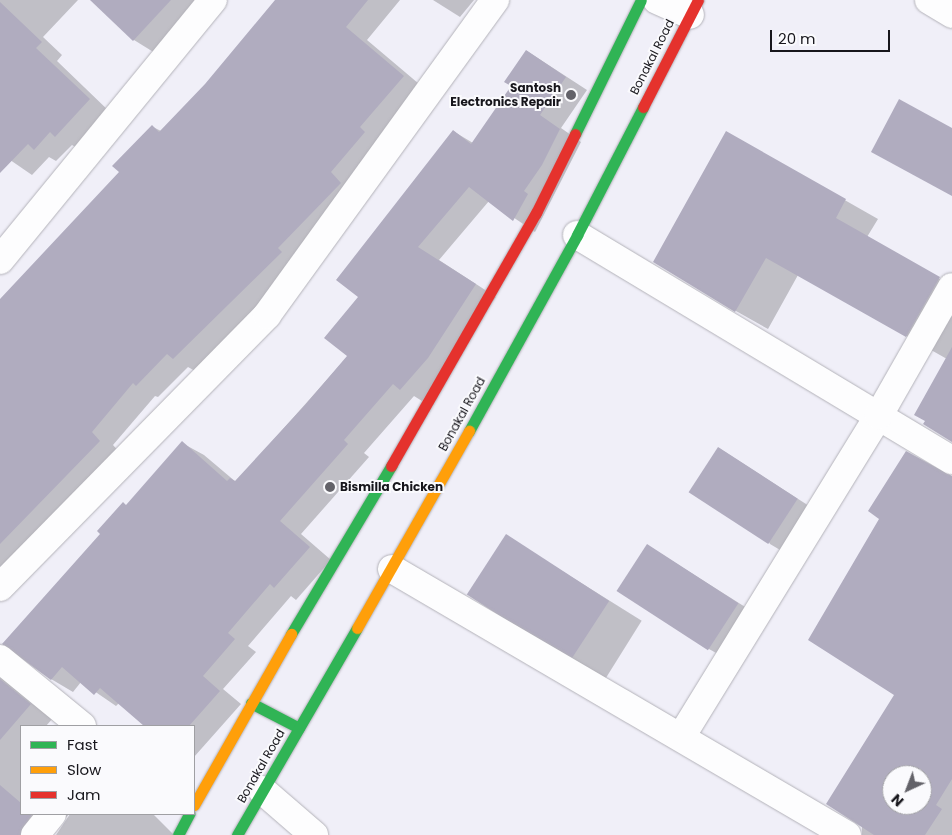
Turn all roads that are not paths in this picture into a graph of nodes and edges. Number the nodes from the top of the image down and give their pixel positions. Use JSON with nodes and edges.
{"nodes":[{"id":1,"x":213,"y":0,"type":"edge"},
{"id":2,"x":495,"y":0,"type":"edge"},
{"id":3,"x":641,"y":0,"type":"edge"},
{"id":4,"x":657,"y":0,"type":"edge"},
{"id":5,"x":929,"y":0,"type":"edge"},
{"id":6,"x":694,"y":7,"type":"edge"},
{"id":7,"x":952,"y":14,"type":"edge"},
{"id":8,"x":577,"y":235,"type":"junction"},
{"id":9,"x":0,"y":260,"type":"edge"},
{"id":10,"x":952,"y":287,"type":"edge"},
{"id":11,"x":878,"y":415,"type":"junction"},
{"id":12,"x":952,"y":460,"type":"edge"},
{"id":13,"x":392,"y":569,"type":"junction"},
{"id":14,"x":0,"y":587,"type":"edge"},
{"id":15,"x":0,"y":659,"type":"edge"},
{"id":16,"x":251,"y":703,"type":"junction"},
{"id":17,"x":81,"y":725,"type":"edge"},
{"id":18,"x":299,"y":728,"type":"junction"},
{"id":19,"x":681,"y":737,"type":"junction"},
{"id":20,"x":262,"y":790,"type":"junction"},
{"id":21,"x":195,"y":803,"type":"edge"},
{"id":22,"x":51,"y":815,"type":"edge"},
{"id":23,"x":188,"y":815,"type":"edge"},
{"id":24,"x":35,"y":835,"type":"edge"},
{"id":25,"x":178,"y":835,"type":"edge"},
{"id":26,"x":237,"y":835,"type":"edge"},
{"id":27,"x":314,"y":835,"type":"edge"},
{"id":28,"x":847,"y":835,"type":"edge"}],
"edges":[{"from":1,"to":9,"type":"street"},
{"from":2,"to":14,"type":"street"},
{"from":3,"to":16,"type":"main road"},
{"from":4,"to":6,"type":"street"},
{"from":5,"to":7,"type":"street"},
{"from":6,"to":8,"type":"main road","name":"Bonakal Road"},
{"from":8,"to":11,"type":"street"},
{"from":8,"to":13,"type":"main road","name":"Bonakal Road"},
{"from":10,"to":11,"type":"street"},
{"from":11,"to":12,"type":"street"},
{"from":11,"to":19,"type":"street"},
{"from":13,"to":18,"type":"main road","name":"Bonakal Road"},
{"from":13,"to":19,"type":"street"},
{"from":15,"to":17,"type":"street"},
{"from":16,"to":18,"type":"main road"},
{"from":16,"to":21,"type":"main road"},
{"from":18,"to":20,"type":"main road","name":"Bonakal Road"},
{"from":19,"to":28,"type":"street"},
{"from":20,"to":26,"type":"main road","name":"Bonakal Road"},
{"from":20,"to":27,"type":"street"},
{"from":22,"to":24,"type":"street"},
{"from":23,"to":25,"type":"main road"}]}
